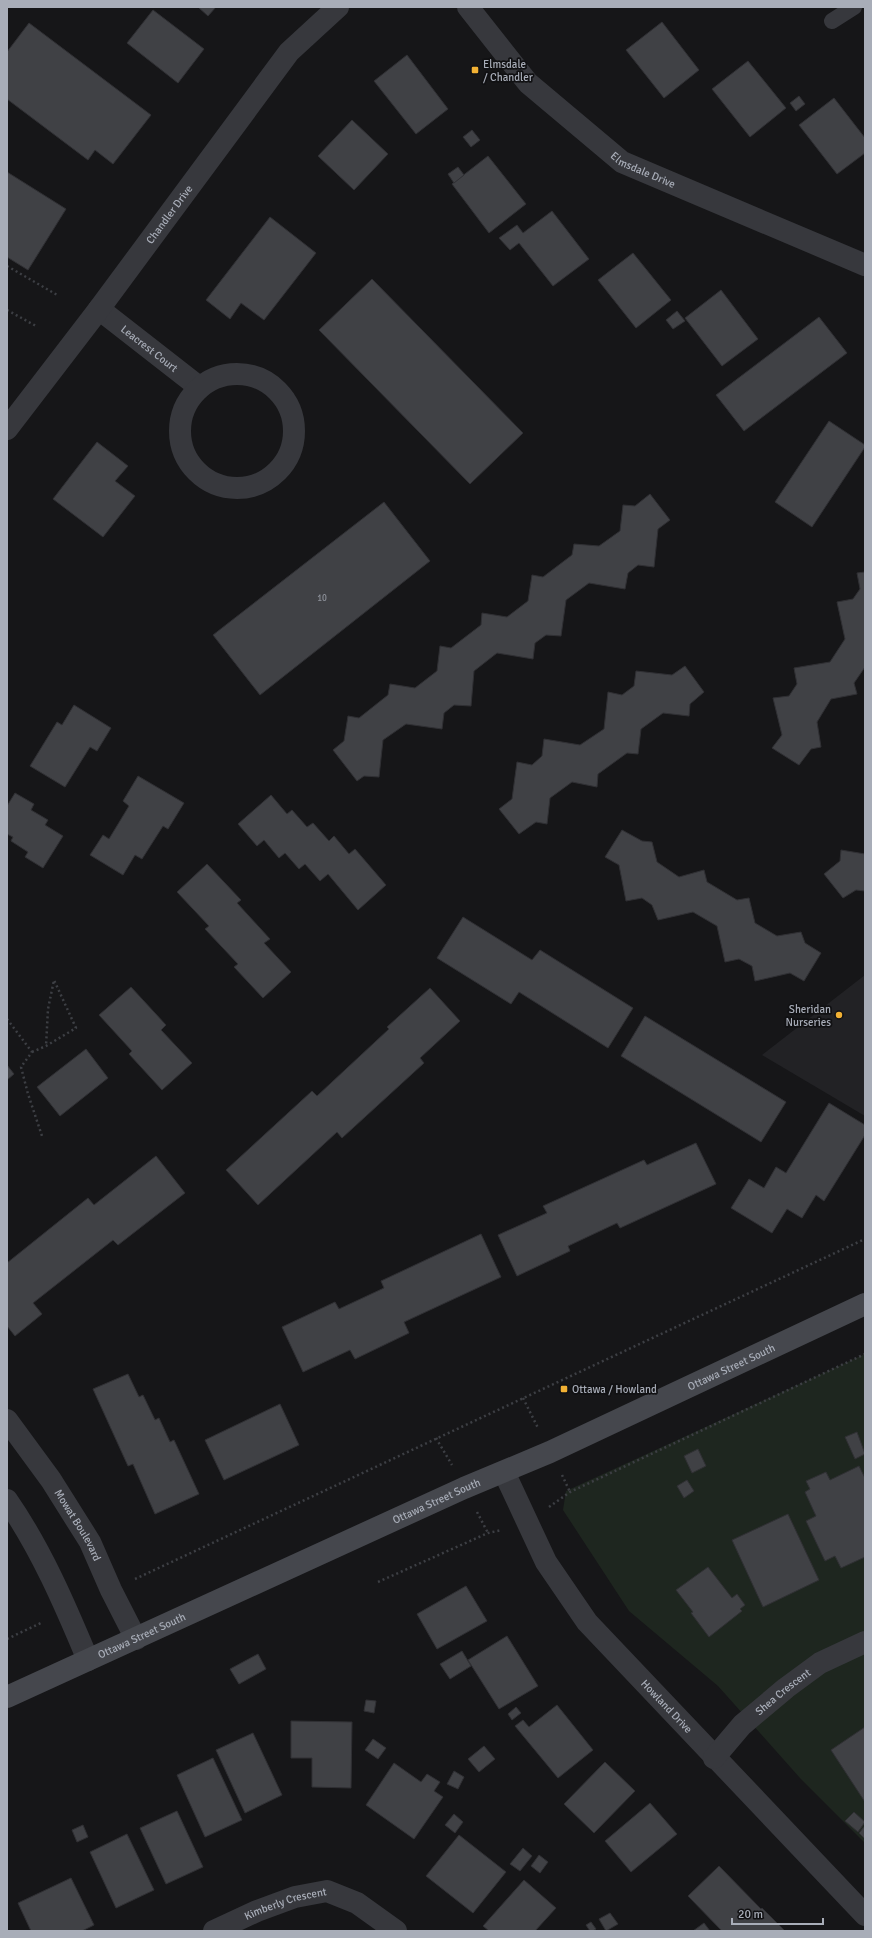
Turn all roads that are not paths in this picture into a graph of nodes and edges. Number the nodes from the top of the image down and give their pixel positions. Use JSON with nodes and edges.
{"nodes":[{"id":1,"x":338,"y":7,"type":"edge"},
{"id":2,"x":468,"y":7,"type":"edge"},
{"id":3,"x":854,"y":7,"type":"edge"},
{"id":4,"x":832,"y":21,"type":"dead end"},
{"id":5,"x":865,"y":265,"type":"edge"},
{"id":6,"x":99,"y":309,"type":"junction"},
{"id":7,"x":199,"y":387,"type":"junction"},
{"id":8,"x":7,"y":429,"type":"edge"},
{"id":9,"x":865,"y":1304,"type":"edge"},
{"id":10,"x":7,"y":1420,"type":"edge"},
{"id":11,"x":504,"y":1472,"type":"junction"},
{"id":12,"x":7,"y":1500,"type":"edge"},
{"id":13,"x":136,"y":1639,"type":"junction"},
{"id":14,"x":865,"y":1642,"type":"edge"},
{"id":15,"x":88,"y":1660,"type":"junction"},
{"id":16,"x":7,"y":1697,"type":"edge"},
{"id":17,"x":714,"y":1758,"type":"junction"},
{"id":18,"x":865,"y":1916,"type":"edge"},
{"id":19,"x":214,"y":1931,"type":"edge"},
{"id":20,"x":396,"y":1931,"type":"edge"}],
"edges":[{"from":1,"to":6,"type":"street","name":"Chandler Drive"},
{"from":2,"to":5,"type":"street","name":"Elmsdale Drive"},
{"from":3,"to":4,"type":"lane"},
{"from":6,"to":7,"type":"street","name":"Leacrest Court"},
{"from":6,"to":8,"type":"street","name":"Chandler Drive"},
{"from":7,"to":7,"type":"street"},
{"from":9,"to":11,"type":"main road","name":"Ottawa Street South"},
{"from":10,"to":13,"type":"street","name":"Mowat Boulevard"},
{"from":11,"to":13,"type":"main road","name":"Ottawa Street South"},
{"from":11,"to":17,"type":"street","name":"Howland Drive"},
{"from":12,"to":15,"type":"street"},
{"from":13,"to":15,"type":"main road","name":"Ottawa Street South"},
{"from":14,"to":17,"type":"street","name":"Shea Crescent"},
{"from":15,"to":16,"type":"main road","name":"Ottawa Street South"},
{"from":17,"to":18,"type":"street","name":"Howland Drive"},
{"from":19,"to":20,"type":"street","name":"Kimberly Crescent"}]}
